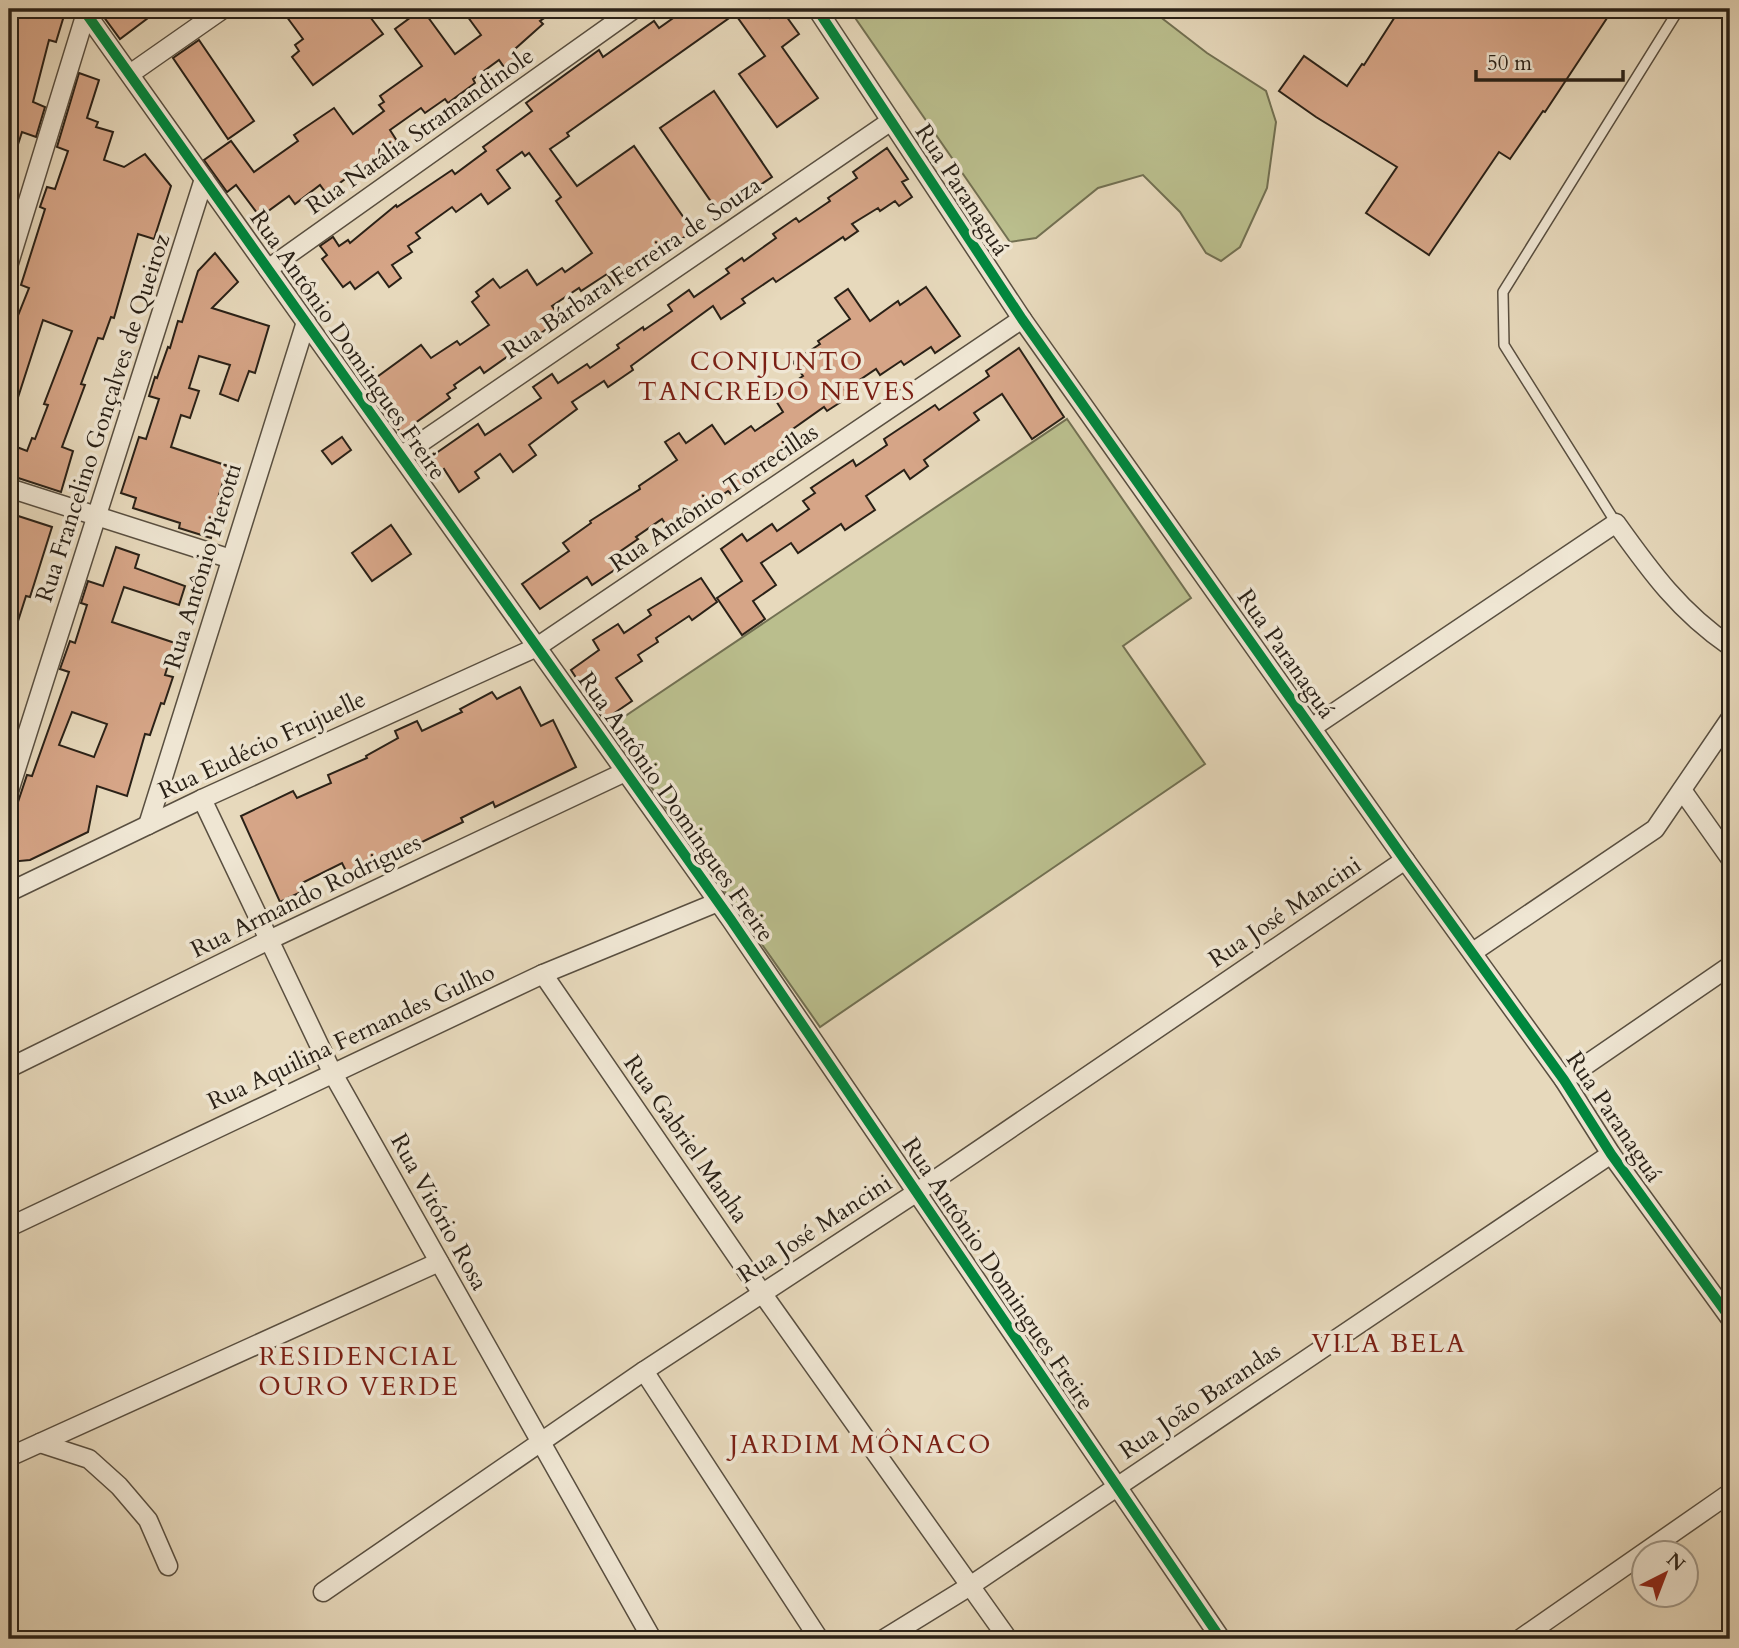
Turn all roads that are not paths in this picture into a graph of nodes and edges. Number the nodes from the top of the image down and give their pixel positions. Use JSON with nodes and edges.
{"nodes":[{"id":1,"x":223,"y":9,"type":"edge"},
{"id":2,"x":634,"y":9,"type":"edge"},
{"id":3,"x":817,"y":9,"type":"edge"},
{"id":4,"x":1679,"y":9,"type":"edge"},
{"id":5,"x":84,"y":11,"type":"edge"},
{"id":6,"x":130,"y":74,"type":"junction"},
{"id":7,"x":891,"y":121,"type":"junction"},
{"id":8,"x":204,"y":179,"type":"junction"},
{"id":9,"x":9,"y":263,"type":"edge"},
{"id":10,"x":268,"y":269,"type":"junction"},
{"id":11,"x":1022,"y":319,"type":"junction"},
{"id":12,"x":306,"y":322,"type":"junction"},
{"id":13,"x":401,"y":456,"type":"junction"},
{"id":14,"x":9,"y":488,"type":"edge"},
{"id":15,"x":97,"y":516,"type":"junction"},
{"id":16,"x":1616,"y":523,"type":"junction"},
{"id":17,"x":231,"y":559,"type":"junction"},
{"id":18,"x":1730,"y":646,"type":"edge"},
{"id":19,"x":537,"y":648,"type":"junction"},
{"id":20,"x":1730,"y":719,"type":"edge"},
{"id":21,"x":1313,"y":727,"type":"junction"},
{"id":22,"x":625,"y":772,"type":"junction"},
{"id":23,"x":1682,"y":790,"type":"junction"},
{"id":24,"x":9,"y":791,"type":"edge"},
{"id":25,"x":202,"y":799,"type":"junction"},
{"id":26,"x":148,"y":825,"type":"junction"},
{"id":27,"x":1730,"y":858,"type":"edge"},
{"id":28,"x":1405,"y":860,"type":"junction"},
{"id":29,"x":9,"y":892,"type":"edge"},
{"id":30,"x":718,"y":902,"type":"junction"},
{"id":31,"x":269,"y":940,"type":"junction"},
{"id":32,"x":1473,"y":952,"type":"junction"},
{"id":33,"x":1730,"y":966,"type":"edge"},
{"id":34,"x":543,"y":974,"type":"junction"},
{"id":35,"x":9,"y":1068,"type":"edge"},
{"id":36,"x":332,"y":1072,"type":"junction"},
{"id":37,"x":1564,"y":1080,"type":"junction"},
{"id":38,"x":1611,"y":1154,"type":"junction"},
{"id":39,"x":917,"y":1192,"type":"junction"},
{"id":40,"x":9,"y":1227,"type":"edge"},
{"id":41,"x":439,"y":1262,"type":"junction"},
{"id":42,"x":762,"y":1293,"type":"junction"},
{"id":43,"x":1729,"y":1312,"type":"edge"},
{"id":44,"x":644,"y":1371,"type":"junction"},
{"id":45,"x":541,"y":1442,"type":"junction"},
{"id":46,"x":40,"y":1443,"type":"junction"},
{"id":47,"x":9,"y":1457,"type":"edge"},
{"id":48,"x":1116,"y":1486,"type":"junction"},
{"id":49,"x":1730,"y":1493,"type":"edge"},
{"id":50,"x":168,"y":1566,"type":"dead end"},
{"id":51,"x":970,"y":1586,"type":"junction"},
{"id":52,"x":323,"y":1592,"type":"dead end"},
{"id":53,"x":652,"y":1639,"type":"edge"},
{"id":54,"x":819,"y":1639,"type":"edge"},
{"id":55,"x":884,"y":1639,"type":"edge"},
{"id":56,"x":1008,"y":1639,"type":"edge"},
{"id":57,"x":1222,"y":1639,"type":"edge"},
{"id":58,"x":1520,"y":1639,"type":"edge"}],
"edges":[{"from":1,"to":6,"type":"street"},
{"from":2,"to":10,"type":"street","name":"Rua Natália Stramandinole"},
{"from":3,"to":7,"type":"street","name":"Rua Paranaguá"},
{"from":4,"to":16,"type":"lane"},
{"from":5,"to":6,"type":"street","name":"Rua Antônio Domingues Freire"},
{"from":5,"to":9,"type":"street"},
{"from":6,"to":8,"type":"street","name":"Rua Antônio Domingues Freire"},
{"from":7,"to":11,"type":"street","name":"Rua Paranaguá"},
{"from":7,"to":13,"type":"street","name":"Rua Bárbara Ferreira de Souza"},
{"from":8,"to":10,"type":"street","name":"Rua Antônio Domingues Freire"},
{"from":8,"to":15,"type":"street","name":"Rua Francelino Gonçalves de Queiroz"},
{"from":10,"to":12,"type":"street","name":"Rua Antônio Domingues Freire"},
{"from":11,"to":19,"type":"street","name":"Rua Antônio Torrecillas"},
{"from":11,"to":21,"type":"street","name":"Rua Paranaguá"},
{"from":12,"to":13,"type":"street","name":"Rua Antônio Domingues Freire"},
{"from":12,"to":17,"type":"street","name":"Rua Antônio Pierotti"},
{"from":13,"to":19,"type":"street","name":"Rua Antônio Domingues Freire"},
{"from":14,"to":15,"type":"street"},
{"from":15,"to":17,"type":"street"},
{"from":15,"to":24,"type":"street","name":"Rua Francelino Gonçalves de Queiroz"},
{"from":16,"to":18,"type":"street"},
{"from":16,"to":21,"type":"street"},
{"from":17,"to":26,"type":"street","name":"Rua Antônio Pierotti"},
{"from":19,"to":22,"type":"street","name":"Rua Antônio Domingues Freire"},
{"from":19,"to":25,"type":"street","name":"Rua Eudécio Frujuelle"},
{"from":20,"to":23,"type":"street"},
{"from":21,"to":28,"type":"street","name":"Rua Paranaguá"},
{"from":22,"to":30,"type":"street","name":"Rua Antônio Domingues Freire"},
{"from":22,"to":31,"type":"street","name":"Rua Armando Rodrigues"},
{"from":23,"to":27,"type":"street"},
{"from":23,"to":32,"type":"street"},
{"from":25,"to":26,"type":"street","name":"Rua Eudécio Frujuelle"},
{"from":25,"to":31,"type":"street","name":"Rua Vitório Rosa"},
{"from":26,"to":29,"type":"street","name":"Rua Eudécio Frujuelle"},
{"from":28,"to":32,"type":"street","name":"Rua Paranaguá"},
{"from":28,"to":39,"type":"street","name":"Rua José Mancini"},
{"from":30,"to":34,"type":"street","name":"Rua Aquilina Fernandes Gulho"},
{"from":30,"to":39,"type":"street","name":"Rua Antônio Domingues Freire"},
{"from":31,"to":35,"type":"street","name":"Rua Armando Rodrigues"},
{"from":31,"to":36,"type":"street","name":"Rua Vitório Rosa"},
{"from":32,"to":37,"type":"street","name":"Rua Paranaguá"},
{"from":33,"to":37,"type":"street"},
{"from":34,"to":36,"type":"street","name":"Rua Aquilina Fernandes Gulho"},
{"from":34,"to":42,"type":"street","name":"Rua Gabriel Manha"},
{"from":36,"to":40,"type":"street","name":"Rua Aquilina Fernandes Gulho"},
{"from":36,"to":41,"type":"street","name":"Rua Vitório Rosa"},
{"from":37,"to":38,"type":"street","name":"Rua Paranaguá"},
{"from":38,"to":43,"type":"street","name":"Rua Paranaguá"},
{"from":38,"to":48,"type":"street","name":"Rua João Barandas"},
{"from":39,"to":42,"type":"street","name":"Rua José Mancini"},
{"from":39,"to":48,"type":"street","name":"Rua Antônio Domingues Freire"},
{"from":41,"to":45,"type":"street","name":"Rua Vitório Rosa"},
{"from":41,"to":46,"type":"street"},
{"from":42,"to":44,"type":"street","name":"Rua José Mancini"},
{"from":42,"to":51,"type":"street","name":"Rua Gabriel Manha"},
{"from":44,"to":45,"type":"street","name":"Rua José Mancini"},
{"from":44,"to":54,"type":"street"},
{"from":45,"to":52,"type":"street","name":"Rua José Mancini"},
{"from":45,"to":53,"type":"street","name":"Rua Vitório Rosa"},
{"from":46,"to":47,"type":"street"},
{"from":46,"to":50,"type":"street"},
{"from":48,"to":51,"type":"street","name":"Rua João Barandas"},
{"from":48,"to":57,"type":"street","name":"Rua Antônio Domingues Freire"},
{"from":49,"to":58,"type":"street"},
{"from":51,"to":55,"type":"street","name":"Rua João Barandas"},
{"from":51,"to":56,"type":"street","name":"Rua Gabriel Manha"}]}
